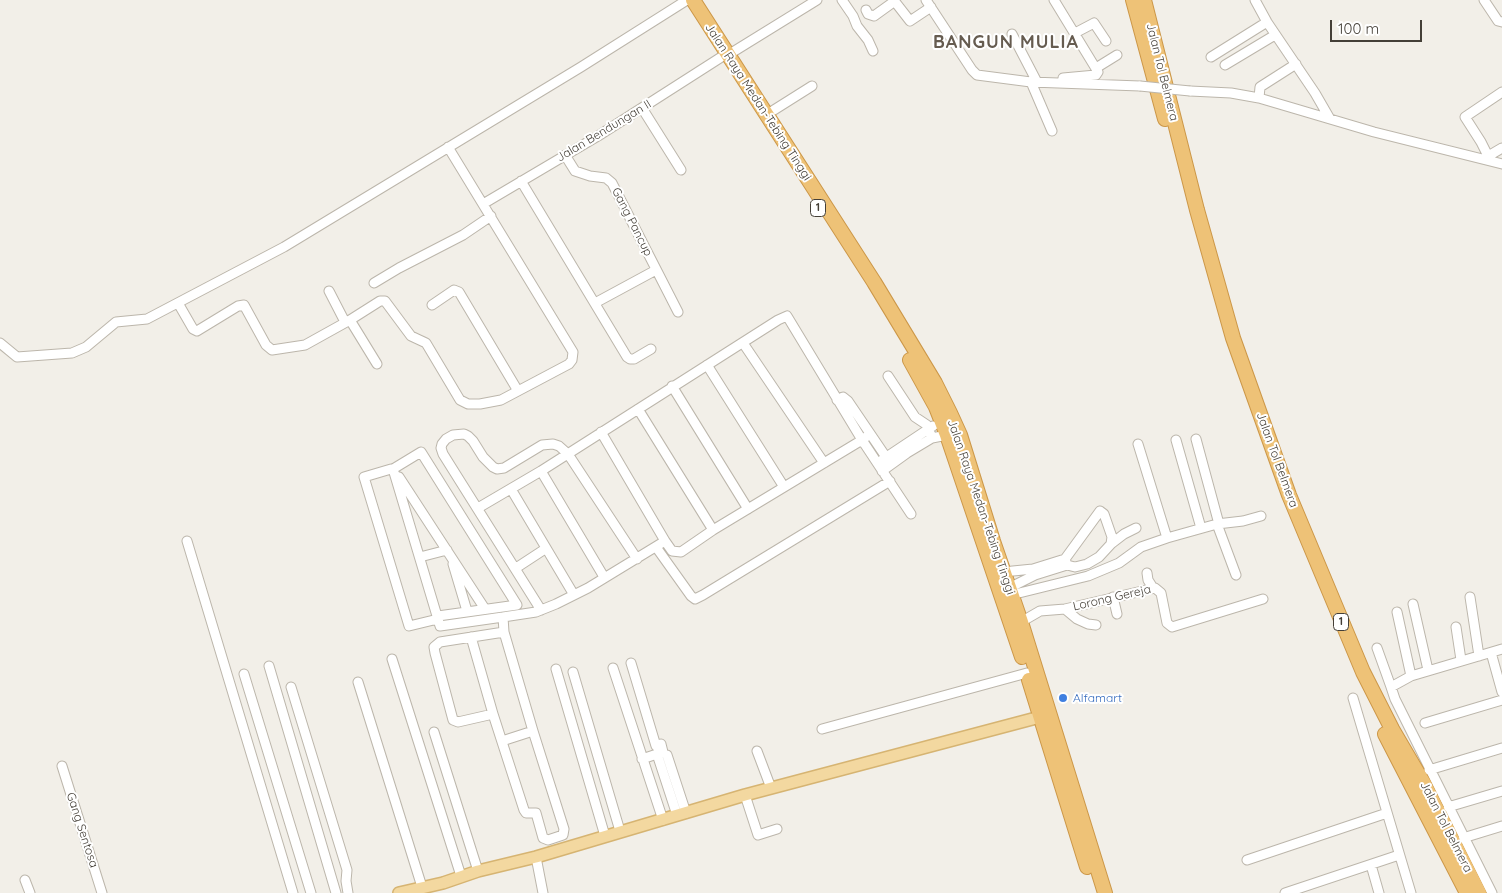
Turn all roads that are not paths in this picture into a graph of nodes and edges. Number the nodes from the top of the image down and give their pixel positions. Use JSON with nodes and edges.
{"nodes":[{"id":1,"x":687,"y":0,"type":"edge"},
{"id":2,"x":693,"y":0,"type":"edge"},
{"id":3,"x":817,"y":0,"type":"edge"},
{"id":4,"x":842,"y":0,"type":"edge"},
{"id":5,"x":1054,"y":0,"type":"edge"},
{"id":6,"x":1133,"y":0,"type":"edge"},
{"id":7,"x":1144,"y":0,"type":"edge"},
{"id":8,"x":1484,"y":0,"type":"edge"},
{"id":9,"x":1256,"y":1,"type":"edge"},
{"id":10,"x":929,"y":4,"type":"edge"},
{"id":11,"x":866,"y":10,"type":"dead end"},
{"id":12,"x":1267,"y":22,"type":"junction"},
{"id":13,"x":1502,"y":22,"type":"edge"},
{"id":14,"x":1075,"y":33,"type":"junction"},
{"id":15,"x":1012,"y":34,"type":"dead end"},
{"id":16,"x":1275,"y":35,"type":"junction"},
{"id":17,"x":1106,"y":41,"type":"dead end"},
{"id":18,"x":873,"y":51,"type":"dead end"},
{"id":19,"x":1117,"y":55,"type":"dead end"},
{"id":20,"x":726,"y":56,"type":"junction"},
{"id":21,"x":1211,"y":57,"type":"dead end"},
{"id":22,"x":1296,"y":64,"type":"junction"},
{"id":23,"x":1225,"y":65,"type":"dead end"},
{"id":24,"x":1096,"y":68,"type":"junction"},
{"id":25,"x":1034,"y":82,"type":"junction"},
{"id":26,"x":1059,"y":82,"type":"junction"},
{"id":27,"x":812,"y":86,"type":"dead end"},
{"id":28,"x":1502,"y":92,"type":"edge"},
{"id":29,"x":1259,"y":98,"type":"junction"},
{"id":30,"x":642,"y":108,"type":"junction"},
{"id":31,"x":766,"y":115,"type":"junction"},
{"id":32,"x":1330,"y":118,"type":"junction"},
{"id":33,"x":1052,"y":130,"type":"dead end"},
{"id":34,"x":448,"y":148,"type":"junction"},
{"id":35,"x":1502,"y":148,"type":"edge"},
{"id":36,"x":565,"y":156,"type":"junction"},
{"id":37,"x":1486,"y":157,"type":"junction"},
{"id":38,"x":1502,"y":164,"type":"edge"},
{"id":39,"x":681,"y":170,"type":"dead end"},
{"id":40,"x":521,"y":181,"type":"junction"},
{"id":41,"x":483,"y":204,"type":"junction"},
{"id":42,"x":491,"y":216,"type":"junction"},
{"id":43,"x":656,"y":270,"type":"junction"},
{"id":44,"x":374,"y":283,"type":"dead end"},
{"id":45,"x":1214,"y":287,"type":"junction"},
{"id":46,"x":329,"y":291,"type":"dead end"},
{"id":47,"x":178,"y":303,"type":"junction"},
{"id":48,"x":595,"y":304,"type":"junction"},
{"id":49,"x":432,"y":305,"type":"dead end"},
{"id":50,"x":678,"y":312,"type":"dead end"},
{"id":51,"x":347,"y":321,"type":"junction"},
{"id":52,"x":0,"y":342,"type":"edge"},
{"id":53,"x":743,"y":342,"type":"junction"},
{"id":54,"x":651,"y":349,"type":"dead end"},
{"id":55,"x":377,"y":364,"type":"dead end"},
{"id":56,"x":707,"y":365,"type":"junction"},
{"id":57,"x":888,"y":376,"type":"dead end"},
{"id":58,"x":672,"y":386,"type":"junction"},
{"id":59,"x":518,"y":391,"type":"junction"},
{"id":60,"x":837,"y":400,"type":"junction"},
{"id":61,"x":638,"y":409,"type":"junction"},
{"id":62,"x":941,"y":420,"type":"junction"},
{"id":63,"x":929,"y":429,"type":"junction"},
{"id":64,"x":601,"y":432,"type":"junction"},
{"id":65,"x":870,"y":434,"type":"junction"},
{"id":66,"x":947,"y":435,"type":"junction"},
{"id":67,"x":932,"y":438,"type":"junction"},
{"id":68,"x":1196,"y":438,"type":"dead end"},
{"id":69,"x":862,"y":440,"type":"junction"},
{"id":70,"x":1176,"y":440,"type":"dead end"},
{"id":71,"x":1138,"y":444,"type":"dead end"},
{"id":72,"x":568,"y":454,"type":"junction"},
{"id":73,"x":886,"y":458,"type":"junction"},
{"id":74,"x":824,"y":463,"type":"junction"},
{"id":75,"x":880,"y":467,"type":"junction"},
{"id":76,"x":392,"y":469,"type":"junction"},
{"id":77,"x":541,"y":471,"type":"junction"},
{"id":78,"x":890,"y":482,"type":"junction"},
{"id":79,"x":784,"y":487,"type":"junction"},
{"id":80,"x":510,"y":489,"type":"junction"},
{"id":81,"x":478,"y":508,"type":"junction"},
{"id":82,"x":977,"y":508,"type":"junction"},
{"id":83,"x":748,"y":509,"type":"junction"},
{"id":84,"x":910,"y":514,"type":"dead end"},
{"id":85,"x":1261,"y":516,"type":"dead end"},
{"id":86,"x":1218,"y":524,"type":"junction"},
{"id":87,"x":1136,"y":528,"type":"dead end"},
{"id":88,"x":1201,"y":528,"type":"junction"},
{"id":89,"x":713,"y":530,"type":"junction"},
{"id":90,"x":985,"y":534,"type":"junction"},
{"id":91,"x":1167,"y":538,"type":"junction"},
{"id":92,"x":187,"y":541,"type":"dead end"},
{"id":93,"x":665,"y":541,"type":"junction"},
{"id":94,"x":1111,"y":544,"type":"junction"},
{"id":95,"x":656,"y":547,"type":"junction"},
{"id":96,"x":545,"y":549,"type":"junction"},
{"id":97,"x":448,"y":552,"type":"junction"},
{"id":98,"x":420,"y":557,"type":"junction"},
{"id":99,"x":637,"y":559,"type":"junction"},
{"id":100,"x":1066,"y":562,"type":"junction"},
{"id":101,"x":516,"y":568,"type":"junction"},
{"id":102,"x":1004,"y":572,"type":"junction"},
{"id":103,"x":1034,"y":572,"type":"junction"},
{"id":104,"x":1147,"y":573,"type":"dead end"},
{"id":105,"x":1236,"y":575,"type":"dead end"},
{"id":106,"x":604,"y":577,"type":"junction"},
{"id":107,"x":1153,"y":588,"type":"junction"},
{"id":108,"x":1010,"y":592,"type":"junction"},
{"id":109,"x":574,"y":595,"type":"junction"},
{"id":110,"x":1113,"y":597,"type":"junction"},
{"id":111,"x":1470,"y":597,"type":"dead end"},
{"id":112,"x":1263,"y":599,"type":"dead end"},
{"id":113,"x":1413,"y":604,"type":"dead end"},
{"id":114,"x":485,"y":609,"type":"junction"},
{"id":115,"x":1065,"y":609,"type":"junction"},
{"id":116,"x":539,"y":611,"type":"junction"},
{"id":117,"x":467,"y":612,"type":"junction"},
{"id":118,"x":1397,"y":612,"type":"dead end"},
{"id":119,"x":1117,"y":614,"type":"dead end"},
{"id":120,"x":438,"y":617,"type":"junction"},
{"id":121,"x":1021,"y":622,"type":"junction"},
{"id":122,"x":503,"y":624,"type":"junction"},
{"id":123,"x":1096,"y":625,"type":"dead end"},
{"id":124,"x":1456,"y":627,"type":"dead end"},
{"id":125,"x":472,"y":637,"type":"junction"},
{"id":126,"x":1377,"y":648,"type":"dead end"},
{"id":127,"x":1502,"y":649,"type":"edge"},
{"id":128,"x":1479,"y":656,"type":"junction"},
{"id":129,"x":1492,"y":656,"type":"dead end"},
{"id":130,"x":392,"y":659,"type":"dead end"},
{"id":131,"x":1461,"y":660,"type":"junction"},
{"id":132,"x":631,"y":663,"type":"dead end"},
{"id":133,"x":269,"y":666,"type":"dead end"},
{"id":134,"x":613,"y":668,"type":"dead end"},
{"id":135,"x":556,"y":669,"type":"dead end"},
{"id":136,"x":1428,"y":670,"type":"junction"},
{"id":137,"x":573,"y":672,"type":"dead end"},
{"id":138,"x":1027,"y":673,"type":"junction"},
{"id":139,"x":244,"y":674,"type":"dead end"},
{"id":140,"x":1411,"y":676,"type":"junction"},
{"id":141,"x":358,"y":682,"type":"dead end"},
{"id":142,"x":290,"y":687,"type":"dead end"},
{"id":143,"x":1390,"y":687,"type":"junction"},
{"id":144,"x":1502,"y":692,"type":"edge"},
{"id":145,"x":1353,"y":698,"type":"dead end"},
{"id":146,"x":1502,"y":700,"type":"edge"},
{"id":147,"x":493,"y":714,"type":"junction"},
{"id":148,"x":1040,"y":717,"type":"junction"},
{"id":149,"x":1425,"y":723,"type":"dead end"},
{"id":150,"x":822,"y":729,"type":"dead end"},
{"id":151,"x":434,"y":732,"type":"dead end"},
{"id":152,"x":533,"y":732,"type":"junction"},
{"id":153,"x":502,"y":741,"type":"junction"},
{"id":154,"x":1502,"y":748,"type":"edge"},
{"id":155,"x":758,"y":751,"type":"dead end"},
{"id":156,"x":662,"y":755,"type":"junction"},
{"id":157,"x":642,"y":759,"type":"junction"},
{"id":158,"x":62,"y":766,"type":"dead end"},
{"id":159,"x":1429,"y":770,"type":"junction"},
{"id":160,"x":771,"y":788,"type":"junction"},
{"id":161,"x":1502,"y":790,"type":"edge"},
{"id":162,"x":745,"y":795,"type":"junction"},
{"id":163,"x":1448,"y":807,"type":"junction"},
{"id":164,"x":1387,"y":813,"type":"junction"},
{"id":165,"x":681,"y":814,"type":"junction"},
{"id":166,"x":662,"y":820,"type":"junction"},
{"id":167,"x":1502,"y":826,"type":"edge"},
{"id":168,"x":777,"y":830,"type":"dead end"},
{"id":169,"x":620,"y":831,"type":"junction"},
{"id":170,"x":605,"y":836,"type":"junction"},
{"id":171,"x":1463,"y":838,"type":"junction"},
{"id":172,"x":1400,"y":855,"type":"junction"},
{"id":173,"x":536,"y":857,"type":"junction"},
{"id":174,"x":1247,"y":860,"type":"dead end"},
{"id":175,"x":1370,"y":865,"type":"junction"},
{"id":176,"x":478,"y":870,"type":"junction"},
{"id":177,"x":461,"y":876,"type":"junction"},
{"id":178,"x":25,"y":880,"type":"dead end"},
{"id":179,"x":422,"y":887,"type":"junction"},
{"id":180,"x":444,"y":888,"type":"edge"},
{"id":181,"x":1307,"y":889,"type":"edge"},
{"id":182,"x":30,"y":893,"type":"edge"},
{"id":183,"x":102,"y":893,"type":"edge"},
{"id":184,"x":292,"y":893,"type":"edge"},
{"id":185,"x":311,"y":893,"type":"edge"},
{"id":186,"x":336,"y":893,"type":"edge"},
{"id":187,"x":348,"y":893,"type":"edge"},
{"id":188,"x":399,"y":893,"type":"edge"},
{"id":189,"x":543,"y":893,"type":"edge"},
{"id":190,"x":1096,"y":893,"type":"edge"},
{"id":191,"x":1105,"y":893,"type":"edge"},
{"id":192,"x":1285,"y":893,"type":"edge"},
{"id":193,"x":1380,"y":893,"type":"edge"},
{"id":194,"x":1411,"y":893,"type":"edge"},
{"id":195,"x":1467,"y":893,"type":"edge"},
{"id":196,"x":1479,"y":893,"type":"edge"},
{"id":197,"x":1492,"y":893,"type":"edge"}],
"edges":[{"from":1,"to":20,"type":"highway","name":"Jalan Raya Medan-Tebing Tinggi","number":"1"},
{"from":1,"to":34,"type":"street"},
{"from":2,"to":20,"type":"highway","name":"Jalan Raya Medan-Tebing Tinggi","number":"1"},
{"from":3,"to":20,"type":"street","name":"Jalan Bendungan II"},
{"from":4,"to":18,"type":"street"},
{"from":5,"to":14,"type":"street"},
{"from":6,"to":45,"type":"highway","name":"Jalan Tol Belmera","number":"1"},
{"from":7,"to":45,"type":"highway","name":"Jalan Tol Belmera","number":"1"},
{"from":8,"to":13,"type":"street"},
{"from":9,"to":12,"type":"street"},
{"from":10,"to":11,"type":"street"},
{"from":10,"to":25,"type":"street"},
{"from":12,"to":16,"type":"street"},
{"from":12,"to":21,"type":"street"},
{"from":14,"to":17,"type":"street"},
{"from":14,"to":24,"type":"street"},
{"from":15,"to":25,"type":"street"},
{"from":16,"to":22,"type":"street"},
{"from":16,"to":23,"type":"street"},
{"from":19,"to":24,"type":"street"},
{"from":20,"to":30,"type":"street","name":"Jalan Bendungan II"},
{"from":20,"to":31,"type":"highway","name":"Jalan Raya Medan-Tebing Tinggi","number":"1"},
{"from":20,"to":62,"type":"highway","name":"Jalan Raya Medan-Tebing Tinggi","number":"1"},
{"from":22,"to":29,"type":"street"},
{"from":22,"to":32,"type":"street"},
{"from":24,"to":26,"type":"street"},
{"from":25,"to":26,"type":"street"},
{"from":25,"to":33,"type":"street"},
{"from":26,"to":29,"type":"street","bridge":true},
{"from":27,"to":31,"type":"street"},
{"from":28,"to":37,"type":"street"},
{"from":29,"to":32,"type":"street"},
{"from":30,"to":36,"type":"street","name":"Jalan Bendungan II"},
{"from":30,"to":39,"type":"street"},
{"from":31,"to":82,"type":"highway","name":"Jalan Raya Medan-Tebing Tinggi","number":"1"},
{"from":32,"to":37,"type":"street"},
{"from":34,"to":41,"type":"street"},
{"from":34,"to":47,"type":"street"},
{"from":35,"to":37,"type":"street"},
{"from":36,"to":40,"type":"street","name":"Jalan Bendungan II"},
{"from":36,"to":43,"type":"street","name":"Gang Pancup"},
{"from":37,"to":38,"type":"street"},
{"from":40,"to":41,"type":"street","name":"Jalan Bendungan II"},
{"from":40,"to":48,"type":"street"},
{"from":41,"to":42,"type":"street"},
{"from":42,"to":44,"type":"street"},
{"from":42,"to":59,"type":"street"},
{"from":43,"to":48,"type":"street"},
{"from":43,"to":50,"type":"street","name":"Gang Pancup"},
{"from":45,"to":195,"type":"highway","name":"Jalan Tol Belmera","number":"1"},
{"from":45,"to":196,"type":"highway","name":"Jalan Tol Belmera","number":"1"},
{"from":46,"to":51,"type":"street"},
{"from":47,"to":51,"type":"street"},
{"from":47,"to":52,"type":"street"},
{"from":48,"to":54,"type":"street"},
{"from":49,"to":59,"type":"street"},
{"from":51,"to":55,"type":"street"},
{"from":51,"to":59,"type":"street"},
{"from":53,"to":56,"type":"street"},
{"from":53,"to":60,"type":"street"},
{"from":53,"to":74,"type":"street"},
{"from":56,"to":58,"type":"street"},
{"from":56,"to":79,"type":"street"},
{"from":57,"to":63,"type":"street"},
{"from":58,"to":61,"type":"street"},
{"from":58,"to":83,"type":"street"},
{"from":60,"to":65,"type":"street"},
{"from":60,"to":69,"type":"street"},
{"from":61,"to":64,"type":"street"},
{"from":61,"to":89,"type":"street"},
{"from":62,"to":63,"type":"street"},
{"from":62,"to":66,"type":"highway","name":"Jalan Raya Medan-Tebing Tinggi","number":"1"},
{"from":63,"to":67,"type":"street"},
{"from":63,"to":73,"type":"street"},
{"from":64,"to":72,"type":"street"},
{"from":64,"to":93,"type":"street"},
{"from":65,"to":69,"type":"street"},
{"from":65,"to":73,"type":"street"},
{"from":66,"to":67,"type":"street"},
{"from":66,"to":82,"type":"highway","name":"Jalan Raya Medan-Tebing Tinggi","number":"1"},
{"from":67,"to":75,"type":"street"},
{"from":68,"to":86,"type":"street"},
{"from":69,"to":74,"type":"street"},
{"from":69,"to":75,"type":"street"},
{"from":70,"to":88,"type":"street"},
{"from":71,"to":91,"type":"street"},
{"from":72,"to":77,"type":"street"},
{"from":72,"to":81,"type":"street"},
{"from":72,"to":99,"type":"street"},
{"from":73,"to":75,"type":"street"},
{"from":74,"to":79,"type":"street"},
{"from":75,"to":78,"type":"street"},
{"from":76,"to":97,"type":"street"},
{"from":76,"to":98,"type":"street"},
{"from":76,"to":114,"type":"street"},
{"from":76,"to":120,"type":"street"},
{"from":77,"to":80,"type":"street"},
{"from":77,"to":106,"type":"street"},
{"from":78,"to":84,"type":"street"},
{"from":78,"to":95,"type":"street"},
{"from":79,"to":83,"type":"street"},
{"from":80,"to":81,"type":"street"},
{"from":80,"to":96,"type":"street"},
{"from":81,"to":101,"type":"street"},
{"from":82,"to":90,"type":"highway","name":"Jalan Raya Medan-Tebing Tinggi","number":"1"},
{"from":83,"to":89,"type":"street"},
{"from":85,"to":86,"type":"street"},
{"from":86,"to":88,"type":"street"},
{"from":86,"to":105,"type":"street"},
{"from":87,"to":94,"type":"street"},
{"from":88,"to":91,"type":"street"},
{"from":89,"to":93,"type":"street"},
{"from":90,"to":102,"type":"highway","name":"Jalan Raya Medan-Tebing Tinggi","number":"1"},
{"from":90,"to":138,"type":"highway","name":"Jalan Raya Medan-Tebing Tinggi","number":"1"},
{"from":91,"to":108,"type":"street"},
{"from":92,"to":184,"type":"street"},
{"from":93,"to":95,"type":"street"},
{"from":94,"to":100,"type":"street"},
{"from":94,"to":100,"type":"street"},
{"from":95,"to":99,"type":"street"},
{"from":96,"to":101,"type":"street"},
{"from":96,"to":109,"type":"street"},
{"from":97,"to":98,"type":"street"},
{"from":97,"to":114,"type":"street"},
{"from":97,"to":117,"type":"street"},
{"from":98,"to":120,"type":"street"},
{"from":99,"to":106,"type":"street"},
{"from":100,"to":103,"type":"street"},
{"from":101,"to":116,"type":"street"},
{"from":102,"to":103,"type":"street"},
{"from":102,"to":108,"type":"highway","name":"Jalan Raya Medan-Tebing Tinggi","number":"1"},
{"from":103,"to":108,"type":"street"},
{"from":104,"to":107,"type":"street"},
{"from":106,"to":109,"type":"street"},
{"from":107,"to":110,"type":"street","name":"Lorong Gereja"},
{"from":107,"to":112,"type":"street","name":"Lorong Gereja"},
{"from":108,"to":121,"type":"highway","name":"Jalan Raya Medan-Tebing Tinggi","number":"1"},
{"from":109,"to":116,"type":"street"},
{"from":110,"to":115,"type":"street","name":"Lorong Gereja"},
{"from":110,"to":119,"type":"street"},
{"from":111,"to":128,"type":"street"},
{"from":113,"to":136,"type":"street"},
{"from":114,"to":117,"type":"street"},
{"from":115,"to":121,"type":"street","name":"Lorong Gereja"},
{"from":115,"to":123,"type":"street"},
{"from":116,"to":122,"type":"street"},
{"from":117,"to":120,"type":"street"},
{"from":118,"to":140,"type":"street"},
{"from":120,"to":122,"type":"street"},
{"from":121,"to":191,"type":"highway","name":"Jalan Raya Medan-Tebing Tinggi","number":"1"},
{"from":122,"to":125,"type":"street"},
{"from":122,"to":152,"type":"street"},
{"from":124,"to":131,"type":"street"},
{"from":125,"to":147,"type":"street"},
{"from":125,"to":147,"type":"street"},
{"from":126,"to":143,"type":"street"},
{"from":127,"to":128,"type":"street"},
{"from":128,"to":131,"type":"street"},
{"from":129,"to":144,"type":"street"},
{"from":130,"to":177,"type":"street"},
{"from":131,"to":136,"type":"street"},
{"from":132,"to":156,"type":"street"},
{"from":133,"to":186,"type":"street"},
{"from":134,"to":157,"type":"street"},
{"from":135,"to":170,"type":"street"},
{"from":136,"to":140,"type":"street"},
{"from":137,"to":169,"type":"street"},
{"from":138,"to":148,"type":"highway","name":"Jalan Raya Medan-Tebing Tinggi","number":"1"},
{"from":138,"to":150,"type":"street"},
{"from":139,"to":185,"type":"street"},
{"from":140,"to":143,"type":"street"},
{"from":141,"to":179,"type":"street"},
{"from":142,"to":187,"type":"street"},
{"from":143,"to":159,"type":"street"},
{"from":145,"to":164,"type":"street"},
{"from":146,"to":149,"type":"street"},
{"from":147,"to":153,"type":"street"},
{"from":148,"to":160,"type":"main road"},
{"from":148,"to":190,"type":"highway","name":"Jalan Raya Medan-Tebing Tinggi","number":"1"},
{"from":151,"to":176,"type":"street"},
{"from":152,"to":153,"type":"street"},
{"from":152,"to":153,"type":"street"},
{"from":154,"to":159,"type":"street"},
{"from":155,"to":160,"type":"street"},
{"from":156,"to":157,"type":"street"},
{"from":156,"to":165,"type":"street"},
{"from":157,"to":166,"type":"street"},
{"from":158,"to":183,"type":"street","name":"Gang Sentosa"},
{"from":159,"to":163,"type":"street"},
{"from":160,"to":162,"type":"main road"},
{"from":161,"to":163,"type":"street"},
{"from":162,"to":165,"type":"main road"},
{"from":162,"to":168,"type":"street"},
{"from":163,"to":171,"type":"street"},
{"from":164,"to":172,"type":"street"},
{"from":164,"to":174,"type":"street"},
{"from":165,"to":166,"type":"main road"},
{"from":166,"to":169,"type":"main road"},
{"from":167,"to":171,"type":"street"},
{"from":169,"to":170,"type":"main road"},
{"from":170,"to":173,"type":"main road"},
{"from":171,"to":197,"type":"street"},
{"from":172,"to":175,"type":"street"},
{"from":172,"to":194,"type":"street"},
{"from":173,"to":176,"type":"main road"},
{"from":173,"to":189,"type":"street"},
{"from":175,"to":181,"type":"street"},
{"from":175,"to":193,"type":"street"},
{"from":176,"to":177,"type":"main road"},
{"from":177,"to":180,"type":"main road"},
{"from":178,"to":182,"type":"street"},
{"from":179,"to":180,"type":"main road"},
{"from":179,"to":188,"type":"main road"},
{"from":181,"to":192,"type":"street"}]}
